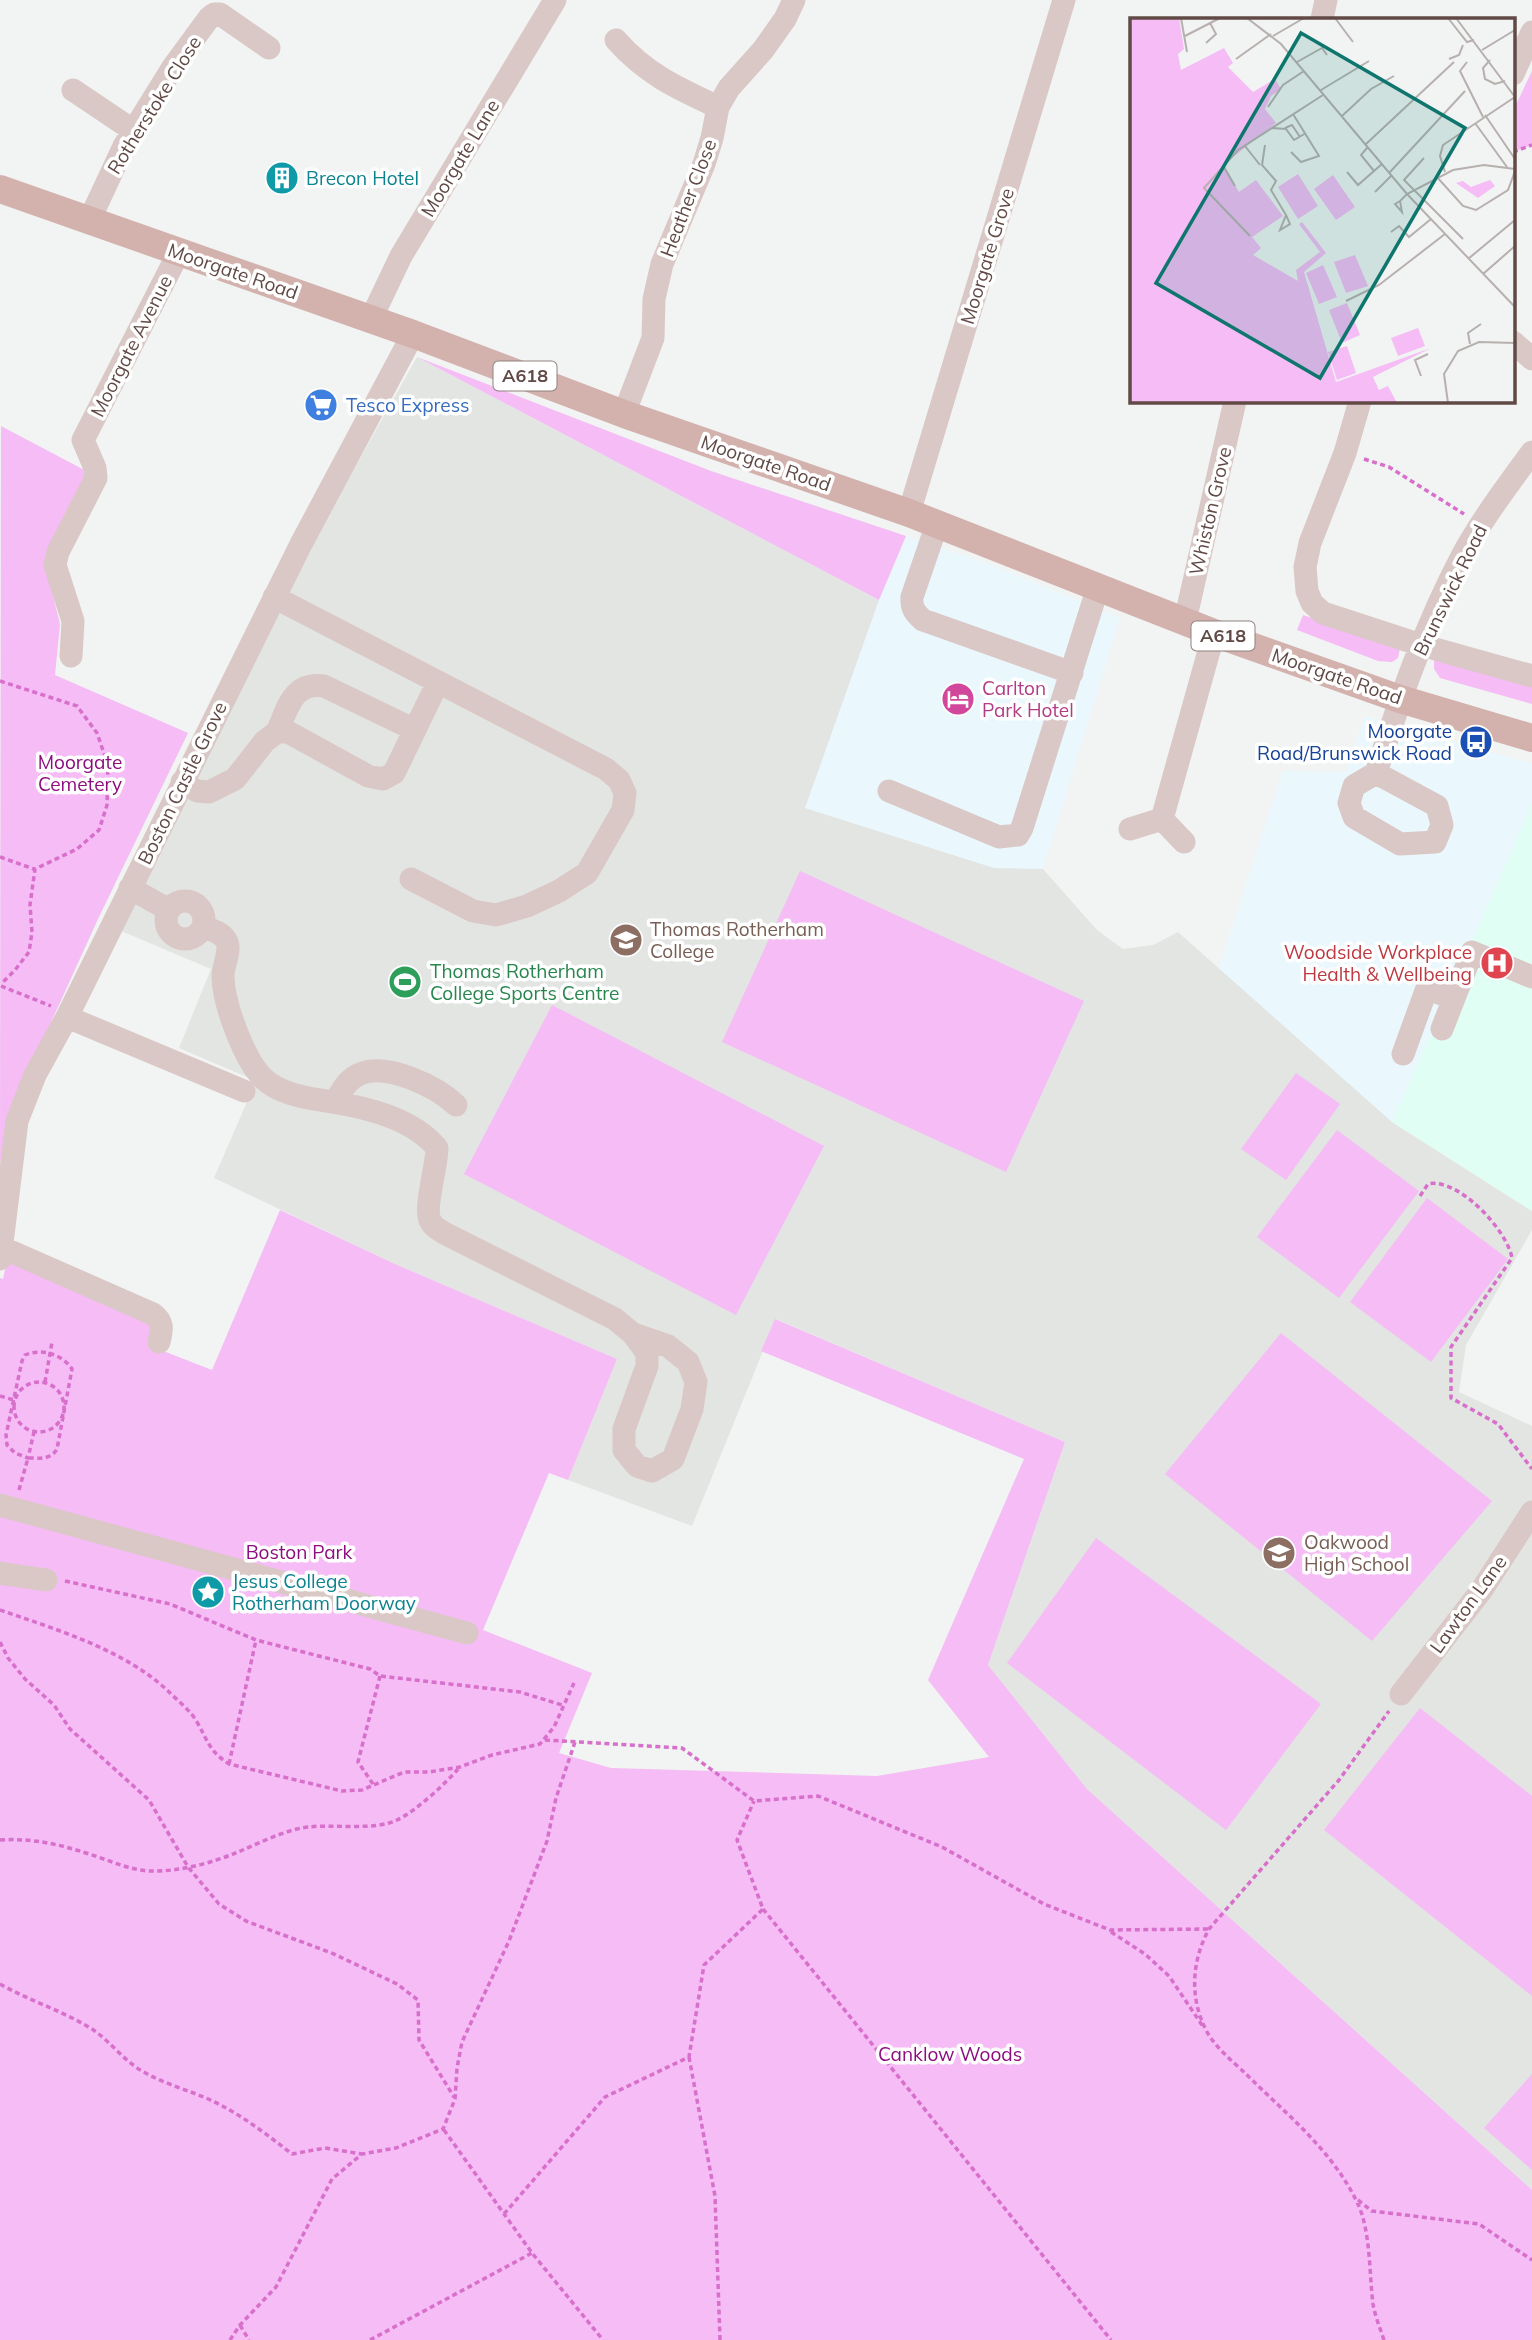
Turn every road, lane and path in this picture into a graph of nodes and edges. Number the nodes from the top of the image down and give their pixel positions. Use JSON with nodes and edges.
{"nodes":[{"id":1,"x":555,"y":0,"type":"edge"},
{"id":2,"x":794,"y":0,"type":"edge"},
{"id":3,"x":1064,"y":0,"type":"edge"},
{"id":4,"x":1326,"y":0,"type":"edge"},
{"id":5,"x":1322,"y":18,"type":"edge"},
{"id":6,"x":1532,"y":32,"type":"edge"},
{"id":7,"x":616,"y":40,"type":"dead end"},
{"id":8,"x":269,"y":48,"type":"dead end"},
{"id":9,"x":1514,"y":72,"type":"edge"},
{"id":10,"x":73,"y":90,"type":"dead end"},
{"id":11,"x":718,"y":107,"type":"junction"},
{"id":12,"x":134,"y":131,"type":"junction"},
{"id":13,"x":1532,"y":145,"type":"edge"},
{"id":14,"x":1514,"y":152,"type":"edge"},
{"id":15,"x":0,"y":189,"type":"edge"},
{"id":16,"x":89,"y":221,"type":"junction"},
{"id":17,"x":179,"y":252,"type":"junction"},
{"id":18,"x":371,"y":319,"type":"junction"},
{"id":19,"x":413,"y":334,"type":"junction"},
{"id":20,"x":1514,"y":343,"type":"edge"},
{"id":21,"x":1532,"y":359,"type":"edge"},
{"id":22,"x":1235,"y":402,"type":"edge"},
{"id":23,"x":1360,"y":402,"type":"edge"},
{"id":24,"x":624,"y":414,"type":"junction"},
{"id":25,"x":1345,"y":453,"type":"junction"},
{"id":26,"x":1530,"y":459,"type":"edge"},
{"id":27,"x":909,"y":513,"type":"junction"},
{"id":28,"x":937,"y":524,"type":"junction"},
{"id":29,"x":1481,"y":524,"type":"junction"},
{"id":30,"x":1098,"y":587,"type":"junction"},
{"id":31,"x":274,"y":597,"type":"junction"},
{"id":32,"x":1185,"y":621,"type":"junction"},
{"id":33,"x":1214,"y":632,"type":"junction"},
{"id":34,"x":1421,"y":645,"type":"junction"},
{"id":35,"x":71,"y":656,"type":"dead end"},
{"id":36,"x":1072,"y":673,"type":"junction"},
{"id":37,"x":1532,"y":676,"type":"edge"},
{"id":38,"x":0,"y":681,"type":"edge"},
{"id":39,"x":438,"y":682,"type":"junction"},
{"id":40,"x":1400,"y":699,"type":"junction"},
{"id":41,"x":415,"y":730,"type":"junction"},
{"id":42,"x":277,"y":732,"type":"junction"},
{"id":43,"x":1532,"y":738,"type":"edge"},
{"id":44,"x":1376,"y":773,"type":"dead end"},
{"id":45,"x":182,"y":782,"type":"junction"},
{"id":46,"x":890,"y":791,"type":"dead end"},
{"id":47,"x":1162,"y":819,"type":"junction"},
{"id":48,"x":1130,"y":829,"type":"dead end"},
{"id":49,"x":1184,"y":842,"type":"dead end"},
{"id":50,"x":0,"y":857,"type":"edge"},
{"id":51,"x":35,"y":869,"type":"junction"},
{"id":52,"x":411,"y":879,"type":"dead end"},
{"id":53,"x":130,"y":888,"type":"junction"},
{"id":54,"x":1532,"y":976,"type":"edge"},
{"id":55,"x":0,"y":977,"type":"edge"},
{"id":56,"x":1,"y":985,"type":"edge"},
{"id":57,"x":1453,"y":999,"type":"junction"},
{"id":58,"x":68,"y":1015,"type":"junction"},
{"id":59,"x":1442,"y":1029,"type":"dead end"},
{"id":60,"x":1404,"y":1054,"type":"dead end"},
{"id":61,"x":244,"y":1091,"type":"dead end"},
{"id":62,"x":335,"y":1102,"type":"junction"},
{"id":63,"x":456,"y":1105,"type":"dead end"},
{"id":64,"x":1420,"y":1196,"type":"dead end"},
{"id":65,"x":1,"y":1254,"type":"edge"},
{"id":66,"x":633,"y":1334,"type":"junction"},
{"id":67,"x":52,"y":1342,"type":"dead end"},
{"id":68,"x":159,"y":1342,"type":"dead end"},
{"id":69,"x":50,"y":1354,"type":"junction"},
{"id":70,"x":45,"y":1382,"type":"junction"},
{"id":71,"x":0,"y":1396,"type":"edge"},
{"id":72,"x":14,"y":1400,"type":"junction"},
{"id":73,"x":64,"y":1410,"type":"junction"},
{"id":74,"x":34,"y":1432,"type":"junction"},
{"id":75,"x":28,"y":1458,"type":"junction"},
{"id":76,"x":1532,"y":1469,"type":"edge"},
{"id":77,"x":7,"y":1507,"type":"edge"},
{"id":78,"x":1532,"y":1512,"type":"edge"},
{"id":79,"x":0,"y":1573,"type":"edge"},
{"id":80,"x":46,"y":1580,"type":"joint"},
{"id":81,"x":0,"y":1610,"type":"edge"},
{"id":82,"x":467,"y":1633,"type":"dead end"},
{"id":83,"x":256,"y":1640,"type":"junction"},
{"id":84,"x":0,"y":1642,"type":"edge"},
{"id":85,"x":8,"y":1658,"type":"junction"},
{"id":86,"x":0,"y":1661,"type":"edge"},
{"id":87,"x":380,"y":1676,"type":"junction"},
{"id":88,"x":574,"y":1683,"type":"dead end"},
{"id":89,"x":1401,"y":1694,"type":"joint"},
{"id":90,"x":562,"y":1705,"type":"junction"},
{"id":91,"x":545,"y":1740,"type":"junction"},
{"id":92,"x":575,"y":1742,"type":"junction"},
{"id":93,"x":229,"y":1764,"type":"junction"},
{"id":94,"x":460,"y":1767,"type":"junction"},
{"id":95,"x":373,"y":1784,"type":"junction"},
{"id":96,"x":754,"y":1801,"type":"junction"},
{"id":97,"x":0,"y":1840,"type":"edge"},
{"id":98,"x":188,"y":1867,"type":"junction"},
{"id":99,"x":763,"y":1909,"type":"junction"},
{"id":100,"x":1209,"y":1928,"type":"junction"},
{"id":101,"x":1110,"y":1930,"type":"junction"},
{"id":102,"x":0,"y":1984,"type":"edge"},
{"id":103,"x":1206,"y":2031,"type":"junction"},
{"id":104,"x":689,"y":2057,"type":"junction"},
{"id":105,"x":455,"y":2099,"type":"junction"},
{"id":106,"x":443,"y":2129,"type":"junction"},
{"id":107,"x":362,"y":2154,"type":"junction"},
{"id":108,"x":1354,"y":2196,"type":"junction"},
{"id":109,"x":504,"y":2214,"type":"junction"},
{"id":110,"x":532,"y":2253,"type":"junction"},
{"id":111,"x":1532,"y":2260,"type":"edge"},
{"id":112,"x":240,"y":2325,"type":"junction"},
{"id":113,"x":230,"y":2340,"type":"edge"},
{"id":114,"x":250,"y":2340,"type":"edge"},
{"id":115,"x":370,"y":2340,"type":"edge"},
{"id":116,"x":603,"y":2340,"type":"edge"},
{"id":117,"x":719,"y":2340,"type":"edge"},
{"id":118,"x":1111,"y":2340,"type":"edge"},
{"id":119,"x":1384,"y":2340,"type":"edge"}],
"edges":[{"from":1,"to":18,"type":"street","name":"Moorgate Lane"},
{"from":2,"to":11,"type":"street","name":"Heather Close"},
{"from":3,"to":27,"type":"street","name":"Moorgate Grove"},
{"from":4,"to":5,"type":"street"},
{"from":6,"to":9,"type":"street"},
{"from":7,"to":11,"type":"street"},
{"from":8,"to":12,"type":"street","name":"Rotherstoke Close"},
{"from":10,"to":12,"type":"street"},
{"from":11,"to":24,"type":"street","name":"Heather Close"},
{"from":12,"to":16,"type":"street","name":"Rotherstoke Close"},
{"from":13,"to":14,"type":"path"},
{"from":15,"to":16,"type":"main road","name":"Moorgate Road","number":"A618"},
{"from":16,"to":17,"type":"main road","name":"Moorgate Road","number":"A618"},
{"from":17,"to":18,"type":"main road","name":"Moorgate Road","number":"A618"},
{"from":17,"to":35,"type":"street","name":"Moorgate Avenue"},
{"from":18,"to":19,"type":"main road","name":"Moorgate Road","number":"A618"},
{"from":19,"to":24,"type":"main road","name":"Moorgate Road","number":"A618"},
{"from":19,"to":31,"type":"street","name":"Boston Castle Grove"},
{"from":20,"to":21,"type":"street"},
{"from":22,"to":32,"type":"street","name":"Whiston Grove"},
{"from":23,"to":25,"type":"street"},
{"from":24,"to":27,"type":"main road","name":"Moorgate Road","number":"A618"},
{"from":25,"to":29,"type":"path"},
{"from":25,"to":34,"type":"street"},
{"from":26,"to":29,"type":"street","name":"Brunswick Road"},
{"from":27,"to":28,"type":"main road","name":"Moorgate Road","number":"A618"},
{"from":28,"to":30,"type":"main road","name":"Moorgate Road","number":"A618"},
{"from":28,"to":36,"type":"street"},
{"from":29,"to":34,"type":"street","name":"Brunswick Road"},
{"from":30,"to":32,"type":"main road","name":"Moorgate Road","number":"A618"},
{"from":30,"to":36,"type":"street"},
{"from":31,"to":39,"type":"street"},
{"from":31,"to":45,"type":"street","name":"Boston Castle Grove"},
{"from":32,"to":33,"type":"main road","name":"Moorgate Road","number":"A618"},
{"from":33,"to":40,"type":"main road","name":"Moorgate Road","number":"A618"},
{"from":33,"to":47,"type":"street"},
{"from":34,"to":37,"type":"street"},
{"from":34,"to":40,"type":"street","name":"Brunswick Road"},
{"from":36,"to":46,"type":"street"},
{"from":38,"to":51,"type":"path"},
{"from":39,"to":41,"type":"street"},
{"from":39,"to":52,"type":"street"},
{"from":40,"to":43,"type":"main road","name":"Moorgate Road","number":"A618"},
{"from":40,"to":44,"type":"street","name":"Brunswick Road"},
{"from":41,"to":42,"type":"street"},
{"from":41,"to":42,"type":"street"},
{"from":42,"to":45,"type":"street"},
{"from":45,"to":53,"type":"street","name":"Boston Castle Grove"},
{"from":47,"to":48,"type":"street"},
{"from":47,"to":49,"type":"street"},
{"from":50,"to":51,"type":"path"},
{"from":51,"to":56,"type":"path"},
{"from":53,"to":58,"type":"street","name":"Boston Castle Grove"},
{"from":53,"to":62,"type":"street"},
{"from":54,"to":57,"type":"street"},
{"from":55,"to":56,"type":"path"},
{"from":56,"to":58,"type":"path"},
{"from":57,"to":59,"type":"street"},
{"from":57,"to":60,"type":"street"},
{"from":58,"to":61,"type":"street"},
{"from":58,"to":65,"type":"street","name":"Boston Castle Grove"},
{"from":62,"to":63,"type":"street"},
{"from":62,"to":66,"type":"street"},
{"from":64,"to":76,"type":"path"},
{"from":65,"to":68,"type":"street","name":"Boston Castle Grove"},
{"from":66,"to":66,"type":"street"},
{"from":67,"to":69,"type":"path"},
{"from":69,"to":70,"type":"path"},
{"from":69,"to":72,"type":"path"},
{"from":69,"to":73,"type":"path"},
{"from":70,"to":72,"type":"path"},
{"from":70,"to":73,"type":"path"},
{"from":71,"to":72,"type":"path"},
{"from":72,"to":74,"type":"path"},
{"from":72,"to":75,"type":"path"},
{"from":73,"to":74,"type":"path"},
{"from":73,"to":75,"type":"path"},
{"from":74,"to":75,"type":"path"},
{"from":75,"to":77,"type":"path"},
{"from":77,"to":82,"type":"street"},
{"from":78,"to":89,"type":"street","name":"Lawton Lane"},
{"from":79,"to":80,"type":"street"},
{"from":80,"to":83,"type":"path"},
{"from":81,"to":93,"type":"path"},
{"from":83,"to":87,"type":"path"},
{"from":83,"to":93,"type":"path"},
{"from":84,"to":85,"type":"path"},
{"from":85,"to":86,"type":"path"},
{"from":85,"to":98,"type":"path"},
{"from":87,"to":90,"type":"path"},
{"from":87,"to":95,"type":"path"},
{"from":88,"to":90,"type":"path"},
{"from":89,"to":100,"type":"path"},
{"from":90,"to":91,"type":"path"},
{"from":91,"to":92,"type":"path"},
{"from":91,"to":94,"type":"path"},
{"from":92,"to":96,"type":"path"},
{"from":92,"to":105,"type":"path"},
{"from":93,"to":95,"type":"path"},
{"from":94,"to":95,"type":"path"},
{"from":94,"to":98,"type":"path"},
{"from":96,"to":99,"type":"path"},
{"from":96,"to":101,"type":"path"},
{"from":97,"to":98,"type":"path"},
{"from":98,"to":105,"type":"path"},
{"from":99,"to":104,"type":"path"},
{"from":99,"to":118,"type":"path"},
{"from":100,"to":101,"type":"path"},
{"from":100,"to":103,"type":"path"},
{"from":101,"to":103,"type":"path"},
{"from":102,"to":107,"type":"path"},
{"from":103,"to":108,"type":"path"},
{"from":104,"to":109,"type":"path"},
{"from":104,"to":117,"type":"path"},
{"from":105,"to":106,"type":"path"},
{"from":106,"to":107,"type":"path"},
{"from":106,"to":109,"type":"path"},
{"from":107,"to":112,"type":"path"},
{"from":108,"to":111,"type":"path"},
{"from":108,"to":119,"type":"path"},
{"from":109,"to":110,"type":"path"},
{"from":110,"to":115,"type":"path"},
{"from":110,"to":116,"type":"path"},
{"from":112,"to":113,"type":"path"},
{"from":112,"to":114,"type":"path"}]}
